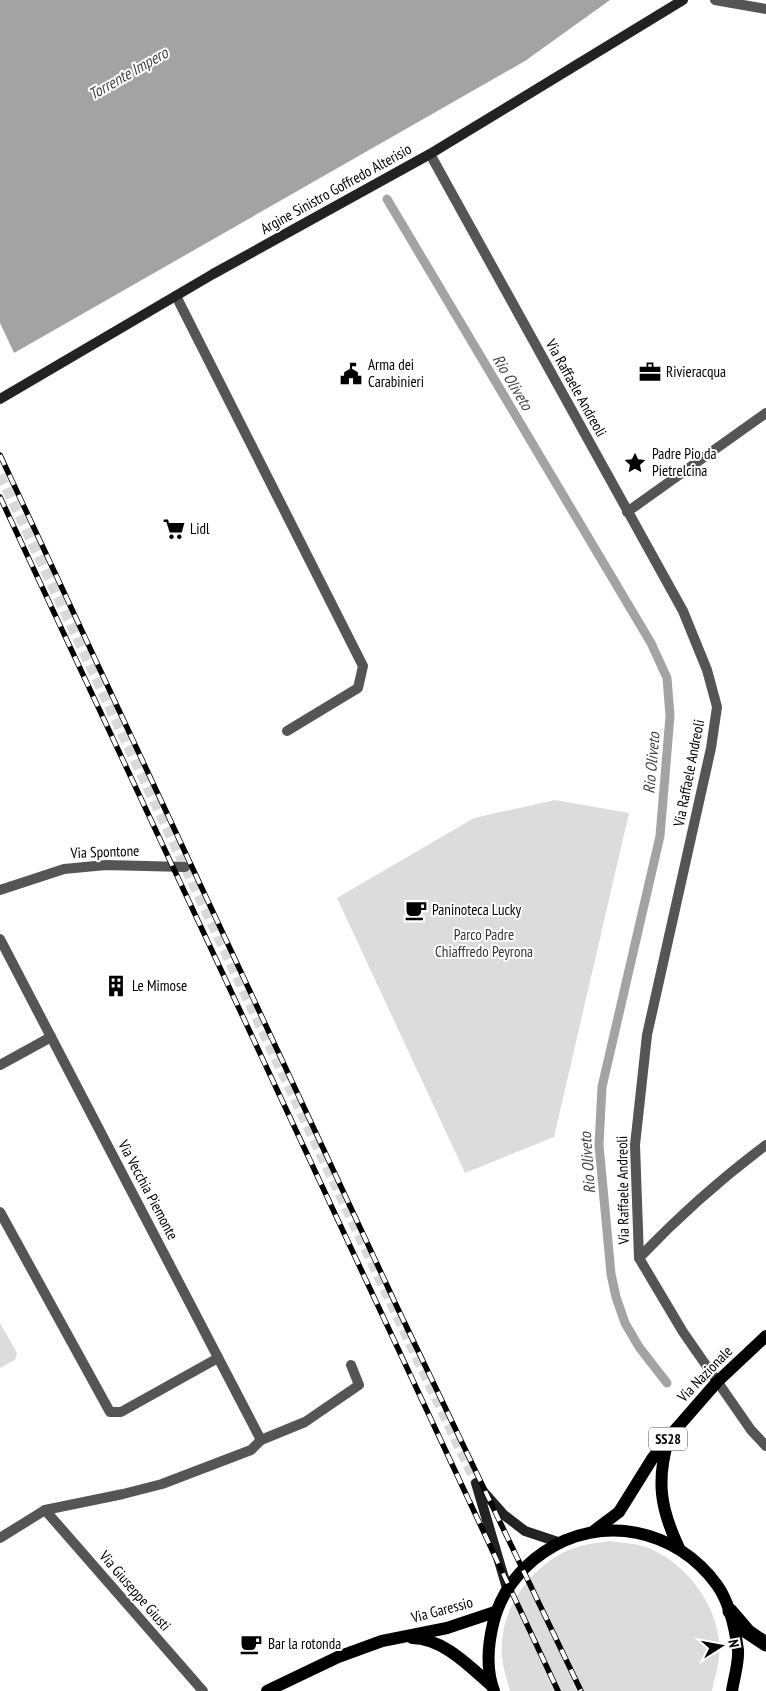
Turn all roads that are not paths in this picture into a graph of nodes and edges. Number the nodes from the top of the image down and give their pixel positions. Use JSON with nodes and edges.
{"nodes":[{"id":1,"x":683,"y":0,"type":"edge"},
{"id":2,"x":715,"y":0,"type":"edge"},
{"id":3,"x":766,"y":9,"type":"edge"},
{"id":4,"x":430,"y":154,"type":"junction"},
{"id":5,"x":176,"y":296,"type":"junction"},
{"id":6,"x":0,"y":398,"type":"edge"},
{"id":7,"x":766,"y":413,"type":"edge"},
{"id":8,"x":627,"y":512,"type":"junction"},
{"id":9,"x":287,"y":732,"type":"dead end"},
{"id":10,"x":186,"y":867,"type":"dead end"},
{"id":11,"x":0,"y":890,"type":"edge"},
{"id":12,"x":0,"y":939,"type":"edge"},
{"id":13,"x":51,"y":1037,"type":"junction"},
{"id":14,"x":0,"y":1064,"type":"edge"},
{"id":15,"x":766,"y":1146,"type":"edge"},
{"id":16,"x":0,"y":1212,"type":"edge"},
{"id":17,"x":638,"y":1258,"type":"junction"},
{"id":18,"x":766,"y":1336,"type":"edge"},
{"id":19,"x":218,"y":1358,"type":"junction"},
{"id":20,"x":351,"y":1365,"type":"dead end"},
{"id":21,"x":717,"y":1382,"type":"junction"},
{"id":22,"x":670,"y":1437,"type":"junction"},
{"id":23,"x":261,"y":1440,"type":"junction"},
{"id":24,"x":766,"y":1446,"type":"edge"},
{"id":25,"x":45,"y":1510,"type":"junction"},
{"id":26,"x":594,"y":1531,"type":"junction"},
{"id":27,"x":0,"y":1538,"type":"edge"},
{"id":28,"x":558,"y":1542,"type":"junction"},
{"id":29,"x":679,"y":1548,"type":"junction"},
{"id":30,"x":507,"y":1588,"type":"junction"},
{"id":31,"x":730,"y":1611,"type":"junction"},
{"id":32,"x":496,"y":1612,"type":"junction"},
{"id":33,"x":397,"y":1638,"type":"junction"},
{"id":34,"x":766,"y":1644,"type":"edge"},
{"id":35,"x":493,"y":1688,"type":"edge"},
{"id":36,"x":203,"y":1691,"type":"edge"},
{"id":37,"x":268,"y":1691,"type":"edge"},
{"id":38,"x":732,"y":1691,"type":"edge"}],
"edges":[{"from":1,"to":4,"type":"main road","name":"Argine Sinistro Goffredo Alterisio"},
{"from":2,"to":3,"type":"street"},
{"from":4,"to":5,"type":"main road","name":"Argine Sinistro Goffredo Alterisio"},
{"from":4,"to":8,"type":"street","name":"Via Raffaele Andreoli"},
{"from":5,"to":6,"type":"main road","name":"Argine Sinistro Goffredo Alterisio"},
{"from":5,"to":9,"type":"street"},
{"from":7,"to":8,"type":"street"},
{"from":8,"to":17,"type":"street","name":"Via Raffaele Andreoli"},
{"from":10,"to":11,"type":"street","name":"Via Spontone"},
{"from":12,"to":13,"type":"street","name":"Via Vecchia Piemonte"},
{"from":13,"to":14,"type":"street"},
{"from":13,"to":19,"type":"street","name":"Via Vecchia Piemonte"},
{"from":15,"to":17,"type":"street"},
{"from":16,"to":19,"type":"street"},
{"from":17,"to":21,"type":"street","name":"Via Raffaele Andreoli"},
{"from":18,"to":21,"type":"main road","name":"Via Nazionale","number":"SS28"},
{"from":19,"to":23,"type":"street","name":"Via Vecchia Piemonte"},
{"from":20,"to":23,"type":"street"},
{"from":21,"to":22,"type":"main road","name":"Via Nazionale","number":"SS28"},
{"from":21,"to":24,"type":"street","name":"Via Raffaele Andreoli"},
{"from":22,"to":26,"type":"main road","name":"Via Nazionale","number":"SS28"},
{"from":22,"to":29,"type":"main road","name":"Via Nazionale","number":"SS28"},
{"from":23,"to":25,"type":"street"},
{"from":25,"to":27,"type":"street"},
{"from":25,"to":36,"type":"street","name":"Via Giuseppe Giusti"},
{"from":26,"to":28,"type":"main road"},
{"from":26,"to":29,"type":"main road"},
{"from":28,"to":30,"type":"main road"},
{"from":28,"to":30,"type":"main road"},
{"from":29,"to":31,"type":"main road"},
{"from":30,"to":32,"type":"main road"},
{"from":31,"to":34,"type":"highway"},
{"from":31,"to":38,"type":"main road"},
{"from":32,"to":33,"type":"main road","name":"Via Garessio"},
{"from":32,"to":35,"type":"main road"},
{"from":33,"to":35,"type":"main road","name":"Via Garessio"},
{"from":33,"to":37,"type":"main road","name":"Via Garessio"}]}
